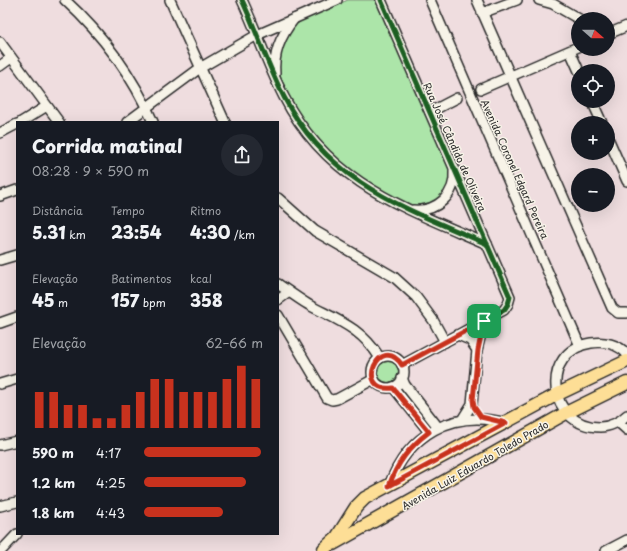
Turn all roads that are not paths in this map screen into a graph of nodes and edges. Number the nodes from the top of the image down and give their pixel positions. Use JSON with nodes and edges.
{"nodes":[{"id":1,"x":65,"y":0,"type":"edge"},
{"id":2,"x":170,"y":0,"type":"edge"},
{"id":3,"x":242,"y":0,"type":"edge"},
{"id":4,"x":312,"y":0,"type":"edge"},
{"id":5,"x":337,"y":0,"type":"edge"},
{"id":6,"x":381,"y":0,"type":"edge"},
{"id":7,"x":430,"y":0,"type":"edge"},
{"id":8,"x":477,"y":0,"type":"edge"},
{"id":9,"x":518,"y":0,"type":"edge"},
{"id":10,"x":539,"y":0,"type":"edge"},
{"id":11,"x":316,"y":9,"type":"junction"},
{"id":12,"x":482,"y":13,"type":"junction"},
{"id":13,"x":571,"y":14,"type":"edge"},
{"id":14,"x":295,"y":18,"type":"junction"},
{"id":15,"x":627,"y":26,"type":"edge"},
{"id":16,"x":615,"y":31,"type":"edge"},
{"id":17,"x":257,"y":35,"type":"junction"},
{"id":18,"x":0,"y":42,"type":"edge"},
{"id":19,"x":571,"y":50,"type":"edge"},
{"id":20,"x":11,"y":58,"type":"junction"},
{"id":21,"x":0,"y":66,"type":"edge"},
{"id":22,"x":200,"y":68,"type":"junction"},
{"id":23,"x":510,"y":77,"type":"junction"},
{"id":24,"x":276,"y":79,"type":"junction"},
{"id":25,"x":481,"y":89,"type":"dead end"},
{"id":26,"x":457,"y":98,"type":"dead end"},
{"id":27,"x":47,"y":106,"type":"junction"},
{"id":28,"x":147,"y":107,"type":"junction"},
{"id":29,"x":430,"y":112,"type":"junction"},
{"id":30,"x":23,"y":121,"type":"edge"},
{"id":31,"x":58,"y":121,"type":"edge"},
{"id":32,"x":127,"y":121,"type":"edge"},
{"id":33,"x":153,"y":121,"type":"edge"},
{"id":34,"x":225,"y":121,"type":"edge"},
{"id":35,"x":16,"y":125,"type":"edge"},
{"id":36,"x":0,"y":133,"type":"edge"},
{"id":37,"x":615,"y":154,"type":"edge"},
{"id":38,"x":454,"y":168,"type":"junction"},
{"id":39,"x":627,"y":181,"type":"edge"},
{"id":40,"x":16,"y":190,"type":"edge"},
{"id":41,"x":0,"y":196,"type":"edge"},
{"id":42,"x":279,"y":199,"type":"edge"},
{"id":43,"x":407,"y":209,"type":"junction"},
{"id":44,"x":487,"y":244,"type":"junction"},
{"id":45,"x":16,"y":255,"type":"edge"},
{"id":46,"x":0,"y":260,"type":"edge"},
{"id":47,"x":279,"y":285,"type":"edge"},
{"id":48,"x":289,"y":292,"type":"junction"},
{"id":49,"x":279,"y":299,"type":"edge"},
{"id":50,"x":627,"y":313,"type":"edge"},
{"id":51,"x":16,"y":317,"type":"edge"},
{"id":52,"x":279,"y":317,"type":"edge"},
{"id":53,"x":484,"y":321,"type":"junction"},
{"id":54,"x":0,"y":323,"type":"edge"},
{"id":55,"x":458,"y":335,"type":"junction"},
{"id":56,"x":445,"y":342,"type":"junction"},
{"id":57,"x":580,"y":346,"type":"junction"},
{"id":58,"x":478,"y":350,"type":"junction"},
{"id":59,"x":627,"y":354,"type":"edge"},
{"id":60,"x":380,"y":358,"type":"junction"},
{"id":61,"x":627,"y":361,"type":"edge"},
{"id":62,"x":402,"y":365,"type":"junction"},
{"id":63,"x":402,"y":378,"type":"junction"},
{"id":64,"x":16,"y":379,"type":"edge"},
{"id":65,"x":374,"y":379,"type":"junction"},
{"id":66,"x":627,"y":383,"type":"edge"},
{"id":67,"x":0,"y":384,"type":"edge"},
{"id":68,"x":393,"y":388,"type":"junction"},
{"id":69,"x":410,"y":392,"type":"junction"},
{"id":70,"x":556,"y":395,"type":"junction"},
{"id":71,"x":402,"y":398,"type":"junction"},
{"id":72,"x":473,"y":400,"type":"junction"},
{"id":73,"x":421,"y":406,"type":"junction"},
{"id":74,"x":414,"y":412,"type":"junction"},
{"id":75,"x":566,"y":413,"type":"junction"},
{"id":76,"x":627,"y":415,"type":"edge"},
{"id":77,"x":485,"y":419,"type":"junction"},
{"id":78,"x":462,"y":420,"type":"junction"},
{"id":79,"x":618,"y":422,"type":"junction"},
{"id":80,"x":506,"y":423,"type":"junction"},
{"id":81,"x":438,"y":427,"type":"junction"},
{"id":82,"x":627,"y":430,"type":"edge"},
{"id":83,"x":429,"y":432,"type":"junction"},
{"id":84,"x":16,"y":441,"type":"edge"},
{"id":85,"x":0,"y":445,"type":"edge"},
{"id":86,"x":389,"y":486,"type":"junction"},
{"id":87,"x":370,"y":496,"type":"junction"},
{"id":88,"x":16,"y":502,"type":"edge"},
{"id":89,"x":0,"y":506,"type":"edge"},
{"id":90,"x":393,"y":511,"type":"junction"},
{"id":91,"x":17,"y":535,"type":"edge"},
{"id":92,"x":627,"y":540,"type":"edge"},
{"id":93,"x":322,"y":550,"type":"edge"},
{"id":94,"x":1,"y":551,"type":"edge"},
{"id":95,"x":606,"y":551,"type":"edge"}],
"edges":[{"from":1,"to":28,"type":"street"},
{"from":2,"to":22,"type":"street"},
{"from":3,"to":17,"type":"street"},
{"from":4,"to":11,"type":"street"},
{"from":5,"to":11,"type":"street"},
{"from":6,"to":29,"type":"street","name":"Rua José Cândido de Oliveira"},
{"from":7,"to":57,"type":"street","name":"Avenida Coronel Edgard Pereira"},
{"from":8,"to":12,"type":"street"},
{"from":9,"to":12,"type":"street"},
{"from":10,"to":13,"type":"street"},
{"from":11,"to":14,"type":"street"},
{"from":12,"to":23,"type":"street"},
{"from":14,"to":17,"type":"street"},
{"from":14,"to":24,"type":"street"},
{"from":15,"to":16,"type":"street"},
{"from":17,"to":22,"type":"street"},
{"from":17,"to":24,"type":"street"},
{"from":18,"to":20,"type":"street"},
{"from":19,"to":23,"type":"street"},
{"from":20,"to":21,"type":"street"},
{"from":20,"to":27,"type":"street"},
{"from":22,"to":28,"type":"street"},
{"from":22,"to":34,"type":"street"},
{"from":23,"to":25,"type":"street"},
{"from":23,"to":50,"type":"street"},
{"from":24,"to":43,"type":"street"},
{"from":26,"to":29,"type":"street"},
{"from":27,"to":30,"type":"street"},
{"from":27,"to":31,"type":"street"},
{"from":28,"to":32,"type":"street"},
{"from":28,"to":33,"type":"street"},
{"from":29,"to":38,"type":"street","name":"Rua José Cândido de Oliveira"},
{"from":35,"to":36,"type":"street"},
{"from":37,"to":39,"type":"street"},
{"from":38,"to":43,"type":"street"},
{"from":38,"to":44,"type":"street","name":"Rua José Cândido de Oliveira"},
{"from":40,"to":41,"type":"street"},
{"from":42,"to":56,"type":"street"},
{"from":43,"to":44,"type":"street"},
{"from":44,"to":53,"type":"street","name":"Rua José Cândido de Oliveira"},
{"from":45,"to":46,"type":"street"},
{"from":47,"to":48,"type":"street"},
{"from":48,"to":49,"type":"street"},
{"from":48,"to":60,"type":"street"},
{"from":51,"to":54,"type":"street"},
{"from":52,"to":65,"type":"street"},
{"from":53,"to":55,"type":"street"},
{"from":53,"to":58,"type":"street"},
{"from":55,"to":56,"type":"street"},
{"from":55,"to":58,"type":"street"},
{"from":56,"to":62,"type":"street"},
{"from":57,"to":59,"type":"street"},
{"from":57,"to":70,"type":"street"},
{"from":58,"to":72,"type":"street"},
{"from":60,"to":62,"type":"street"},
{"from":60,"to":65,"type":"street"},
{"from":61,"to":70,"type":"main road","name":"Avenida Luiz Eduardo Toledo Prado"},
{"from":62,"to":63,"type":"street"},
{"from":63,"to":68,"type":"street"},
{"from":63,"to":69,"type":"street"},
{"from":64,"to":67,"type":"street"},
{"from":65,"to":68,"type":"street"},
{"from":66,"to":75,"type":"main road","name":"Avenida Luiz Eduardo Toledo Prado"},
{"from":68,"to":71,"type":"street"},
{"from":69,"to":71,"type":"street"},
{"from":69,"to":73,"type":"street"},
{"from":70,"to":75,"type":"street"},
{"from":70,"to":80,"type":"main road","name":"Avenida Luiz Eduardo Toledo Prado"},
{"from":71,"to":74,"type":"street"},
{"from":72,"to":77,"type":"street"},
{"from":72,"to":78,"type":"street"},
{"from":73,"to":74,"type":"street"},
{"from":73,"to":81,"type":"street"},
{"from":74,"to":83,"type":"street"},
{"from":75,"to":79,"type":"street"},
{"from":75,"to":90,"type":"main road","name":"Avenida Luiz Eduardo Toledo Prado"},
{"from":76,"to":79,"type":"street"},
{"from":77,"to":78,"type":"street"},
{"from":77,"to":80,"type":"street"},
{"from":78,"to":81,"type":"street"},
{"from":79,"to":82,"type":"street"},
{"from":80,"to":86,"type":"main road","name":"Avenida Luiz Eduardo Toledo Prado"},
{"from":81,"to":83,"type":"street"},
{"from":83,"to":86,"type":"street"},
{"from":84,"to":85,"type":"street"},
{"from":86,"to":87,"type":"main road","name":"Avenida Luiz Eduardo Toledo Prado"},
{"from":87,"to":90,"type":"main road"},
{"from":87,"to":93,"type":"main road","name":"Avenida Luiz Eduardo Toledo Prado"},
{"from":88,"to":89,"type":"street"},
{"from":90,"to":93,"type":"main road","name":"Avenida Luiz Eduardo Toledo Prado"},
{"from":91,"to":94,"type":"street"},
{"from":92,"to":95,"type":"street"}]}
